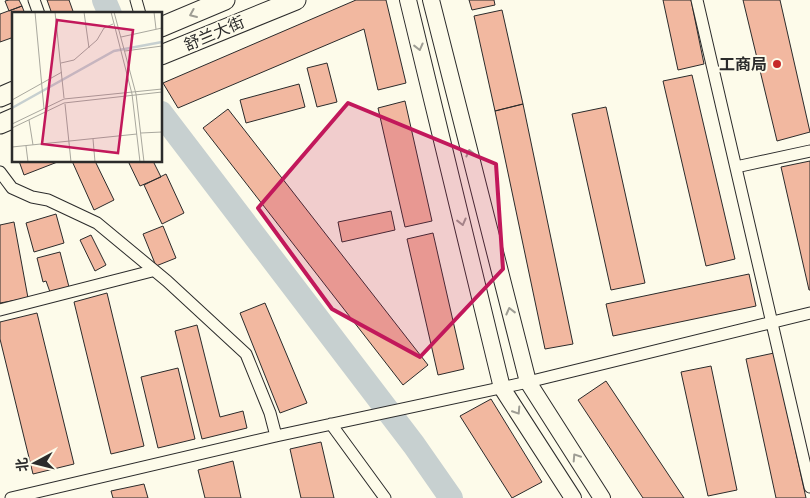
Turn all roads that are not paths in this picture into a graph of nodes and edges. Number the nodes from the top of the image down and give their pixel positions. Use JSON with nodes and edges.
{"nodes":[{"id":1,"x":34,"y":0,"type":"edge"},
{"id":2,"x":225,"y":0,"type":"edge"},
{"id":3,"x":296,"y":0,"type":"edge"},
{"id":4,"x":408,"y":0,"type":"edge"},
{"id":5,"x":431,"y":0,"type":"edge"},
{"id":6,"x":697,"y":0,"type":"edge"},
{"id":7,"x":38,"y":12,"type":"edge"},
{"id":8,"x":162,"y":28,"type":"edge"},
{"id":9,"x":162,"y":55,"type":"edge"},
{"id":10,"x":12,"y":92,"type":"edge"},
{"id":11,"x":0,"y":97,"type":"edge"},
{"id":12,"x":12,"y":119,"type":"edge"},
{"id":13,"x":0,"y":124,"type":"edge"},
{"id":14,"x":810,"y":151,"type":"edge"},
{"id":15,"x":736,"y":167,"type":"junction"},
{"id":16,"x":0,"y":172,"type":"edge"},
{"id":17,"x":152,"y":271,"type":"junction"},
{"id":18,"x":0,"y":310,"type":"edge"},
{"id":19,"x":810,"y":313,"type":"edge"},
{"id":20,"x":772,"y":321,"type":"junction"},
{"id":21,"x":528,"y":382,"type":"junction"},
{"id":22,"x":502,"y":388,"type":"junction"},
{"id":23,"x":336,"y":423,"type":"junction"},
{"id":24,"x":276,"y":436,"type":"junction"},
{"id":25,"x":810,"y":487,"type":"edge"},
{"id":26,"x":11,"y":498,"type":"edge"},
{"id":27,"x":385,"y":498,"type":"edge"},
{"id":28,"x":574,"y":498,"type":"edge"},
{"id":29,"x":602,"y":498,"type":"edge"}],
"edges":[{"from":1,"to":7,"type":"street"},
{"from":2,"to":8,"type":"main road","name":"舒兰大街","one_way":true},
{"from":3,"to":9,"type":"main road","name":"舒兰大街"},
{"from":4,"to":22,"type":"street","one_way":true},
{"from":21,"to":5,"type":"street","one_way":true},
{"from":6,"to":15,"type":"street"},
{"from":10,"to":11,"type":"main road"},
{"from":12,"to":13,"type":"main road"},
{"from":14,"to":15,"type":"street"},
{"from":15,"to":20,"type":"street"},
{"from":16,"to":17,"type":"street"},
{"from":17,"to":18,"type":"street"},
{"from":17,"to":24,"type":"street"},
{"from":19,"to":20,"type":"street"},
{"from":20,"to":21,"type":"street"},
{"from":20,"to":25,"type":"street"},
{"from":21,"to":22,"type":"street"},
{"from":29,"to":21,"type":"street","one_way":true},
{"from":22,"to":23,"type":"street"},
{"from":22,"to":28,"type":"street","one_way":true},
{"from":23,"to":24,"type":"street"},
{"from":23,"to":27,"type":"street"},
{"from":24,"to":26,"type":"street"}]}
